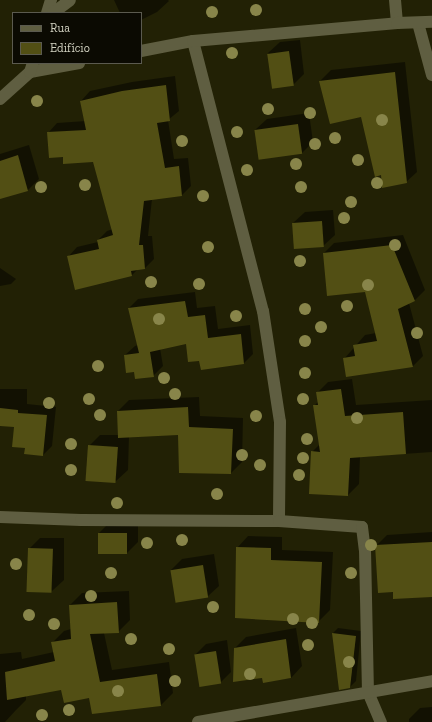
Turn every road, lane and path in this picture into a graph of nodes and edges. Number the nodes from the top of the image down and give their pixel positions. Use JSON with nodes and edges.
{"nodes":[{"id":1,"x":51,"y":0,"type":"edge"},
{"id":2,"x":70,"y":0,"type":"edge"},
{"id":3,"x":395,"y":0,"type":"edge"},
{"id":4,"x":47,"y":12,"type":"edge"},
{"id":5,"x":54,"y":12,"type":"edge"},
{"id":6,"x":432,"y":22,"type":"edge"},
{"id":7,"x":397,"y":23,"type":"junction"},
{"id":8,"x":418,"y":23,"type":"junction"},
{"id":9,"x":192,"y":41,"type":"junction"},
{"id":10,"x":142,"y":51,"type":"edge"},
{"id":11,"x":69,"y":64,"type":"edge"},
{"id":12,"x":31,"y":68,"type":"edge"},
{"id":13,"x":432,"y":75,"type":"edge"},
{"id":14,"x":0,"y":99,"type":"edge"},
{"id":15,"x":0,"y":517,"type":"edge"},
{"id":16,"x":279,"y":521,"type":"junction"},
{"id":17,"x":432,"y":681,"type":"edge"},
{"id":18,"x":368,"y":692,"type":"junction"},
{"id":19,"x":198,"y":722,"type":"edge"},
{"id":20,"x":381,"y":722,"type":"edge"}],
"edges":[{"from":1,"to":4,"type":"street"},
{"from":2,"to":5,"type":"street"},
{"from":3,"to":7,"type":"street"},
{"from":6,"to":8,"type":"street"},
{"from":7,"to":8,"type":"street"},
{"from":7,"to":9,"type":"street"},
{"from":8,"to":13,"type":"street"},
{"from":9,"to":10,"type":"street"},
{"from":9,"to":16,"type":"street"},
{"from":11,"to":12,"type":"street"},
{"from":12,"to":14,"type":"street"},
{"from":15,"to":16,"type":"street"},
{"from":16,"to":18,"type":"street"},
{"from":17,"to":18,"type":"street"},
{"from":18,"to":19,"type":"street"},
{"from":18,"to":20,"type":"street"}]}
